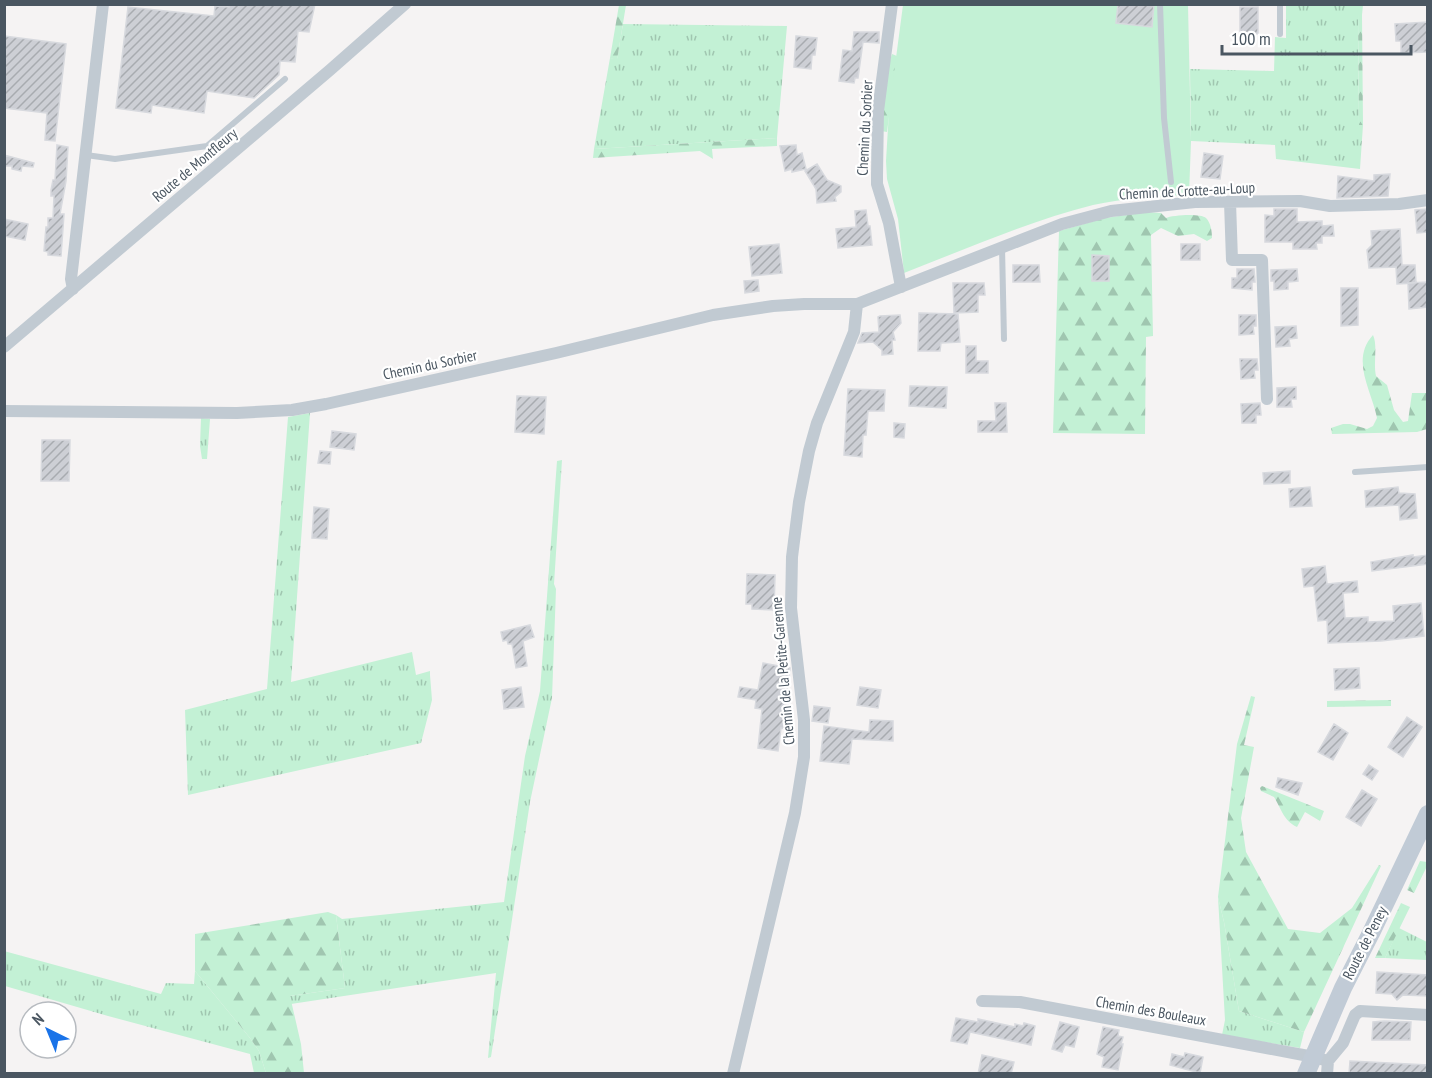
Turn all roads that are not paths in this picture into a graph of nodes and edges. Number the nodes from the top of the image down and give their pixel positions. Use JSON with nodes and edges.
{"nodes":[{"id":1,"x":103,"y":4,"type":"edge"},
{"id":2,"x":405,"y":4,"type":"edge"},
{"id":3,"x":892,"y":4,"type":"edge"},
{"id":4,"x":1160,"y":4,"type":"edge"},
{"id":5,"x":1281,"y":4,"type":"edge"},
{"id":6,"x":1280,"y":34,"type":"dead end"},
{"id":7,"x":285,"y":79,"type":"dead end"},
{"id":8,"x":86,"y":155,"type":"junction"},
{"id":9,"x":1171,"y":182,"type":"dead end"},
{"id":10,"x":1428,"y":200,"type":"edge"},
{"id":11,"x":1230,"y":202,"type":"junction"},
{"id":12,"x":1002,"y":247,"type":"junction"},
{"id":13,"x":901,"y":287,"type":"junction"},
{"id":14,"x":73,"y":289,"type":"junction"},
{"id":15,"x":857,"y":304,"type":"junction"},
{"id":16,"x":1004,"y":339,"type":"dead end"},
{"id":17,"x":7,"y":342,"type":"edge"},
{"id":18,"x":1267,"y":399,"type":"dead end"},
{"id":19,"x":4,"y":411,"type":"edge"},
{"id":20,"x":1428,"y":467,"type":"edge"},
{"id":21,"x":1355,"y":472,"type":"dead end"},
{"id":22,"x":1428,"y":814,"type":"edge"},
{"id":23,"x":982,"y":1001,"type":"dead end"},
{"id":24,"x":1428,"y":1015,"type":"edge"},
{"id":25,"x":1319,"y":1066,"type":"edge"},
{"id":26,"x":733,"y":1074,"type":"edge"}],
"edges":[{"from":1,"to":8,"type":"street"},
{"from":2,"to":14,"type":"street","name":"Route de Montfleury"},
{"from":3,"to":13,"type":"street","name":"Chemin du Sorbier"},
{"from":4,"to":9,"type":"lane"},
{"from":5,"to":6,"type":"lane"},
{"from":7,"to":8,"type":"lane"},
{"from":8,"to":14,"type":"street"},
{"from":10,"to":11,"type":"street","name":"Chemin de Crotte-au-Loup"},
{"from":11,"to":12,"type":"street","name":"Chemin de Crotte-au-Loup"},
{"from":11,"to":18,"type":"street"},
{"from":12,"to":13,"type":"street","name":"Chemin de Crotte-au-Loup"},
{"from":12,"to":16,"type":"lane"},
{"from":13,"to":15,"type":"street","name":"Chemin de Crotte-au-Loup"},
{"from":14,"to":17,"type":"street","name":"Route de Montfleury"},
{"from":15,"to":19,"type":"street","name":"Chemin du Sorbier"},
{"from":15,"to":26,"type":"street","name":"Chemin de la Petite-Garenne"},
{"from":20,"to":21,"type":"lane"},
{"from":22,"to":25,"type":"main road","name":"Route de Peney"},
{"from":23,"to":25,"type":"street","name":"Chemin des Bouleaux"},
{"from":24,"to":25,"type":"street"}]}
